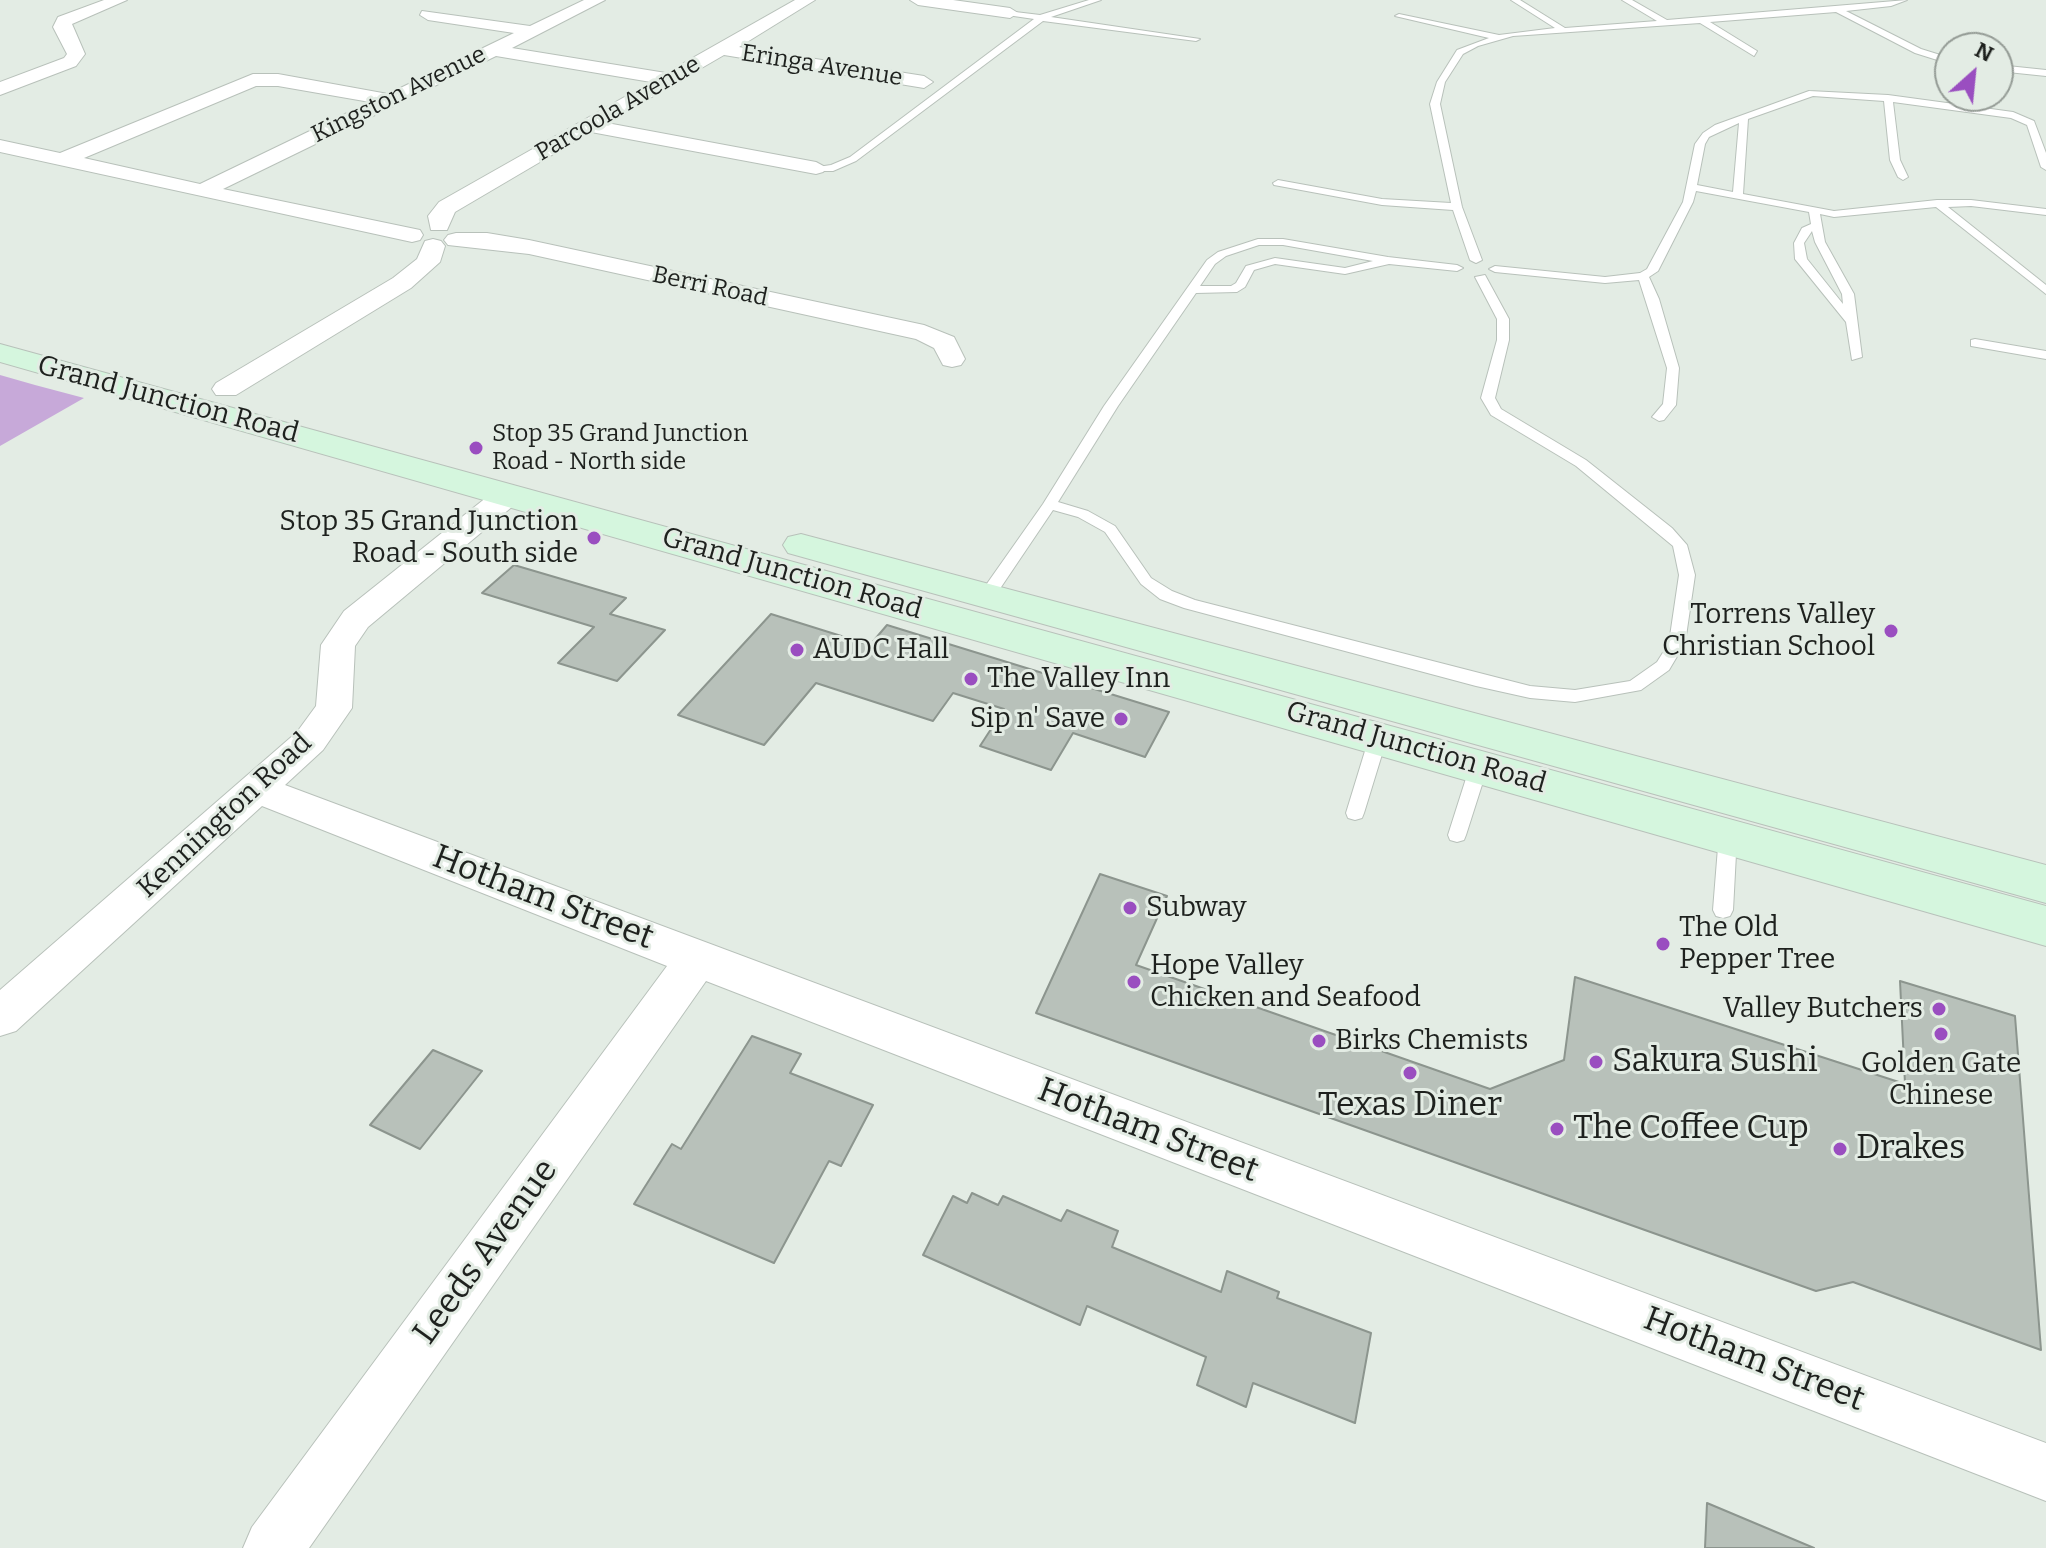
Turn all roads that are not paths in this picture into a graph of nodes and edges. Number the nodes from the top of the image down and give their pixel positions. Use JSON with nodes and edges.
{"nodes":[{"id":1,"x":119,"y":0,"type":"edge"},
{"id":2,"x":597,"y":0,"type":"edge"},
{"id":3,"x":807,"y":0,"type":"edge"},
{"id":4,"x":918,"y":0,"type":"edge"},
{"id":5,"x":1097,"y":0,"type":"edge"},
{"id":6,"x":1515,"y":0,"type":"edge"},
{"id":7,"x":1626,"y":0,"type":"edge"},
{"id":8,"x":1903,"y":0,"type":"edge"},
{"id":9,"x":1763,"y":7,"type":"dead end"},
{"id":10,"x":1837,"y":10,"type":"junction"},
{"id":11,"x":1010,"y":13,"type":"joint"},
{"id":12,"x":1777,"y":14,"type":"junction"},
{"id":13,"x":428,"y":15,"type":"dead end"},
{"id":14,"x":1399,"y":16,"type":"dead end"},
{"id":15,"x":1041,"y":18,"type":"junction"},
{"id":16,"x":1701,"y":20,"type":"junction"},
{"id":17,"x":1666,"y":23,"type":"junction"},
{"id":18,"x":1563,"y":30,"type":"junction"},
{"id":19,"x":531,"y":31,"type":"junction"},
{"id":20,"x":1496,"y":37,"type":"junction"},
{"id":21,"x":1196,"y":39,"type":"dead end"},
{"id":22,"x":721,"y":49,"type":"junction"},
{"id":23,"x":493,"y":50,"type":"junction"},
{"id":24,"x":1754,"y":53,"type":"dead end"},
{"id":25,"x":1934,"y":56,"type":"edge"},
{"id":26,"x":2014,"y":70,"type":"edge"},
{"id":27,"x":2046,"y":73,"type":"edge"},
{"id":28,"x":668,"y":79,"type":"junction"},
{"id":29,"x":924,"y":82,"type":"dead end"},
{"id":30,"x":0,"y":89,"type":"edge"},
{"id":31,"x":1888,"y":98,"type":"junction"},
{"id":32,"x":389,"y":100,"type":"junction"},
{"id":33,"x":1744,"y":120,"type":"junction"},
{"id":34,"x":589,"y":126,"type":"junction"},
{"id":35,"x":0,"y":146,"type":"edge"},
{"id":36,"x":62,"y":160,"type":"junction"},
{"id":37,"x":2046,"y":167,"type":"edge"},
{"id":38,"x":816,"y":168,"type":"joint"},
{"id":39,"x":1903,"y":177,"type":"dead end"},
{"id":40,"x":1278,"y":183,"type":"dead end"},
{"id":41,"x":1693,"y":187,"type":"junction"},
{"id":42,"x":202,"y":191,"type":"junction"},
{"id":43,"x":1738,"y":194,"type":"junction"},
{"id":44,"x":1937,"y":203,"type":"junction"},
{"id":45,"x":1457,"y":207,"type":"junction"},
{"id":46,"x":1814,"y":212,"type":"junction"},
{"id":47,"x":2046,"y":212,"type":"edge"},
{"id":48,"x":1817,"y":225,"type":"junction"},
{"id":49,"x":435,"y":237,"type":"junction"},
{"id":50,"x":1388,"y":260,"type":"junction"},
{"id":51,"x":1476,"y":260,"type":"junction"},
{"id":52,"x":1457,"y":268,"type":"junction"},
{"id":53,"x":1488,"y":273,"type":"junction"},
{"id":54,"x":1643,"y":276,"type":"junction"},
{"id":55,"x":1193,"y":289,"type":"junction"},
{"id":56,"x":2046,"y":291,"type":"edge"},
{"id":57,"x":1851,"y":321,"type":"junction"},
{"id":58,"x":0,"y":328,"type":"edge"},
{"id":59,"x":1975,"y":343,"type":"dead end"},
{"id":60,"x":0,"y":353,"type":"edge"},
{"id":61,"x":2046,"y":355,"type":"edge"},
{"id":62,"x":1856,"y":357,"type":"dead end"},
{"id":63,"x":952,"y":359,"type":"dead end"},
{"id":64,"x":226,"y":389,"type":"junction"},
{"id":65,"x":197,"y":408,"type":"junction"},
{"id":66,"x":1659,"y":417,"type":"dead end"},
{"id":67,"x":521,"y":484,"type":"junction"},
{"id":68,"x":1050,"y":504,"type":"junction"},
{"id":69,"x":976,"y":609,"type":"junction"},
{"id":70,"x":1311,"y":683,"type":"junction"},
{"id":71,"x":1378,"y":738,"type":"junction"},
{"id":72,"x":1529,"y":742,"type":"junction"},
{"id":73,"x":1479,"y":766,"type":"junction"},
{"id":74,"x":1665,"y":779,"type":"junction"},
{"id":75,"x":259,"y":790,"type":"junction"},
{"id":76,"x":1355,"y":813,"type":"dead end"},
{"id":77,"x":1457,"y":835,"type":"dead end"},
{"id":78,"x":1728,"y":835,"type":"junction"},
{"id":79,"x":1844,"y":867,"type":"junction"},
{"id":80,"x":2046,"y":884,"type":"edge"},
{"id":81,"x":1723,"y":910,"type":"dead end"},
{"id":82,"x":2046,"y":926,"type":"edge"},
{"id":83,"x":698,"y":957,"type":"junction"},
{"id":84,"x":0,"y":1017,"type":"edge"},
{"id":85,"x":2042,"y":1469,"type":"edge"},
{"id":86,"x":273,"y":1548,"type":"edge"}],
"edges":[{"from":1,"to":30,"type":"street"},
{"from":2,"to":19,"type":"street","name":"Kingston Avenue"},
{"from":3,"to":22,"type":"street","name":"Parcoola Avenue"},
{"from":4,"to":11,"type":"street"},
{"from":5,"to":15,"type":"lane"},
{"from":6,"to":18,"type":"lane"},
{"from":7,"to":17,"type":"lane"},
{"from":8,"to":10,"type":"lane"},
{"from":9,"to":12,"type":"lane"},
{"from":10,"to":12,"type":"lane"},
{"from":10,"to":25,"type":"lane"},
{"from":11,"to":15,"type":"lane"},
{"from":12,"to":16,"type":"lane"},
{"from":13,"to":19,"type":"street"},
{"from":14,"to":20,"type":"lane"},
{"from":15,"to":21,"type":"lane"},
{"from":15,"to":38,"type":"lane"},
{"from":16,"to":17,"type":"lane"},
{"from":16,"to":24,"type":"lane"},
{"from":17,"to":18,"type":"lane"},
{"from":18,"to":20,"type":"lane"},
{"from":19,"to":23,"type":"street","name":"Kingston Avenue"},
{"from":20,"to":45,"type":"lane"},
{"from":22,"to":28,"type":"street","name":"Parcoola Avenue"},
{"from":22,"to":29,"type":"street","name":"Eringa Avenue"},
{"from":23,"to":28,"type":"street"},
{"from":23,"to":32,"type":"street","name":"Kingston Avenue"},
{"from":26,"to":27,"type":"lane"},
{"from":28,"to":34,"type":"street","name":"Parcoola Avenue"},
{"from":31,"to":33,"type":"lane"},
{"from":31,"to":37,"type":"lane"},
{"from":31,"to":39,"type":"lane"},
{"from":32,"to":36,"type":"street"},
{"from":32,"to":42,"type":"street","name":"Kingston Avenue"},
{"from":33,"to":41,"type":"lane"},
{"from":33,"to":43,"type":"lane"},
{"from":34,"to":38,"type":"street"},
{"from":34,"to":49,"type":"street","name":"Parcoola Avenue"},
{"from":35,"to":36,"type":"street","name":"Berri Road"},
{"from":36,"to":42,"type":"street","name":"Berri Road"},
{"from":40,"to":45,"type":"lane"},
{"from":41,"to":43,"type":"lane"},
{"from":41,"to":54,"type":"lane"},
{"from":42,"to":49,"type":"street","name":"Berri Road"},
{"from":43,"to":46,"type":"lane"},
{"from":44,"to":46,"type":"lane"},
{"from":44,"to":47,"type":"lane"},
{"from":44,"to":56,"type":"lane"},
{"from":45,"to":51,"type":"lane"},
{"from":46,"to":48,"type":"lane"},
{"from":48,"to":57,"type":"lane"},
{"from":48,"to":57,"type":"lane"},
{"from":49,"to":63,"type":"street","name":"Berri Road"},
{"from":49,"to":64,"type":"street","name":"Parcoola Avenue"},
{"from":50,"to":52,"type":"lane"},
{"from":50,"to":55,"type":"lane"},
{"from":50,"to":55,"type":"lane"},
{"from":51,"to":52,"type":"lane"},
{"from":51,"to":53,"type":"lane"},
{"from":52,"to":53,"type":"lane"},
{"from":53,"to":54,"type":"lane"},
{"from":53,"to":68,"type":"lane"},
{"from":54,"to":66,"type":"lane"},
{"from":55,"to":68,"type":"lane"},
{"from":57,"to":62,"type":"lane"},
{"from":58,"to":64,"type":"main road","name":"Grand Junction Road"},
{"from":59,"to":61,"type":"lane"},
{"from":60,"to":65,"type":"main road","name":"Grand Junction Road"},
{"from":64,"to":65,"type":"main road"},
{"from":64,"to":67,"type":"main road","name":"Grand Junction Road"},
{"from":65,"to":67,"type":"main road","name":"Grand Junction Road"},
{"from":67,"to":69,"type":"main road","name":"Grand Junction Road"},
{"from":67,"to":75,"type":"street","name":"Kennington Road"},
{"from":68,"to":69,"type":"lane"},
{"from":69,"to":70,"type":"main road","name":"Grand Junction Road"},
{"from":69,"to":71,"type":"main road","name":"Grand Junction Road"},
{"from":70,"to":71,"type":"main road"},
{"from":70,"to":72,"type":"main road","name":"Grand Junction Road"},
{"from":71,"to":73,"type":"main road","name":"Grand Junction Road"},
{"from":71,"to":76,"type":"lane"},
{"from":72,"to":73,"type":"main road"},
{"from":72,"to":74,"type":"main road","name":"Grand Junction Road"},
{"from":73,"to":77,"type":"lane"},
{"from":73,"to":78,"type":"main road","name":"Grand Junction Road"},
{"from":74,"to":79,"type":"main road"},
{"from":74,"to":80,"type":"main road","name":"Grand Junction Road"},
{"from":75,"to":83,"type":"street","name":"Hotham Street"},
{"from":75,"to":84,"type":"street","name":"Kennington Road"},
{"from":78,"to":79,"type":"main road","name":"Grand Junction Road"},
{"from":78,"to":81,"type":"lane"},
{"from":79,"to":82,"type":"main road","name":"Grand Junction Road"},
{"from":83,"to":85,"type":"street","name":"Hotham Street"},
{"from":83,"to":86,"type":"street","name":"Leeds Avenue"}]}
